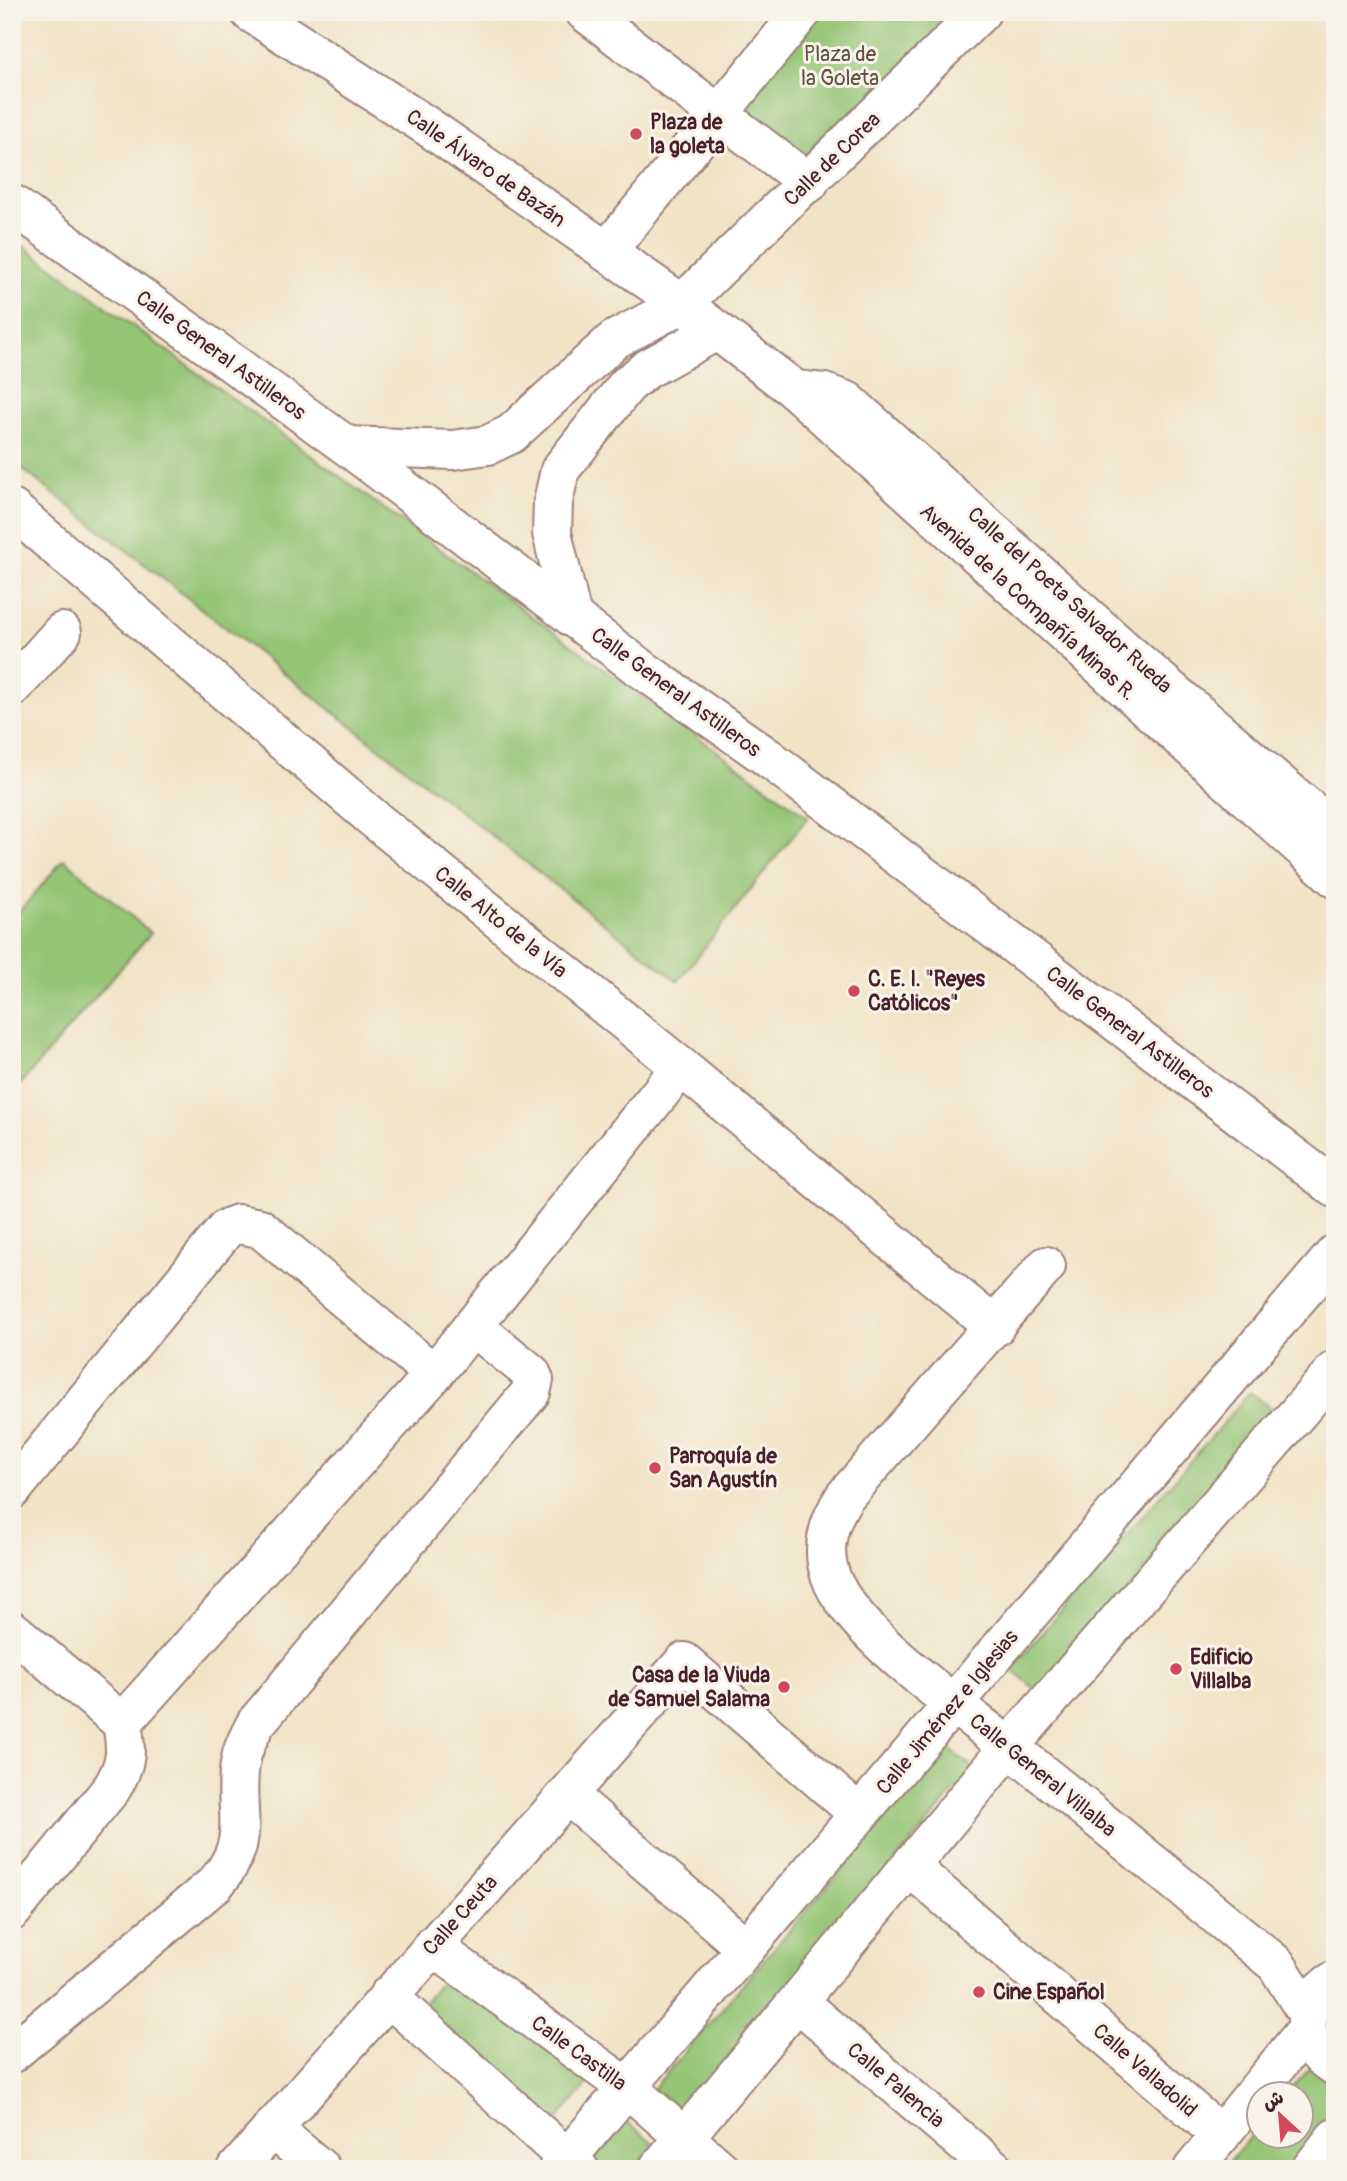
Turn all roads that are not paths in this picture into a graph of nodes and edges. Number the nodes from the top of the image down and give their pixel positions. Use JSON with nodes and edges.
{"nodes":[{"id":1,"x":250,"y":12,"type":"edge"},
{"id":2,"x":585,"y":12,"type":"edge"},
{"id":3,"x":802,"y":12,"type":"edge"},
{"id":4,"x":981,"y":12,"type":"edge"},
{"id":5,"x":719,"y":114,"type":"junction"},
{"id":6,"x":809,"y":183,"type":"junction"},
{"id":7,"x":12,"y":204,"type":"edge"},
{"id":8,"x":607,"y":251,"type":"junction"},
{"id":9,"x":681,"y":304,"type":"junction"},
{"id":10,"x":716,"y":331,"type":"junction"},
{"id":11,"x":795,"y":390,"type":"junction"},
{"id":12,"x":347,"y":446,"type":"junction"},
{"id":13,"x":12,"y":509,"type":"edge"},
{"id":14,"x":572,"y":617,"type":"junction"},
{"id":15,"x":62,"y":632,"type":"dead end"},
{"id":16,"x":12,"y":688,"type":"edge"},
{"id":17,"x":1335,"y":831,"type":"edge"},
{"id":18,"x":1335,"y":878,"type":"edge"},
{"id":19,"x":681,"y":1067,"type":"junction"},
{"id":20,"x":1335,"y":1188,"type":"edge"},
{"id":21,"x":1335,"y":1254,"type":"edge"},
{"id":22,"x":1046,"y":1266,"type":"dead end"},
{"id":23,"x":472,"y":1326,"type":"junction"},
{"id":24,"x":995,"y":1327,"type":"junction"},
{"id":25,"x":1335,"y":1370,"type":"edge"},
{"id":26,"x":434,"y":1374,"type":"junction"},
{"id":27,"x":12,"y":1490,"type":"edge"},
{"id":28,"x":12,"y":1630,"type":"edge"},
{"id":29,"x":955,"y":1703,"type":"junction"},
{"id":30,"x":122,"y":1723,"type":"junction"},
{"id":31,"x":1009,"y":1747,"type":"junction"},
{"id":32,"x":568,"y":1795,"type":"junction"},
{"id":33,"x":859,"y":1814,"type":"junction"},
{"id":34,"x":910,"y":1867,"type":"junction"},
{"id":35,"x":12,"y":1911,"type":"edge"},
{"id":36,"x":432,"y":1946,"type":"junction"},
{"id":37,"x":746,"y":1948,"type":"junction"},
{"id":38,"x":1276,"y":1964,"type":"junction"},
{"id":39,"x":1335,"y":1979,"type":"edge"},
{"id":40,"x":388,"y":1996,"type":"junction"},
{"id":41,"x":798,"y":2002,"type":"junction"},
{"id":42,"x":1306,"y":2022,"type":"junction"},
{"id":43,"x":12,"y":2053,"type":"edge"},
{"id":44,"x":1335,"y":2066,"type":"edge"},
{"id":45,"x":628,"y":2088,"type":"junction"},
{"id":46,"x":272,"y":2128,"type":"junction"},
{"id":47,"x":1221,"y":2135,"type":"junction"},
{"id":48,"x":684,"y":2137,"type":"junction"},
{"id":49,"x":1335,"y":2138,"type":"edge"},
{"id":50,"x":568,"y":2165,"type":"edge"},
{"id":51,"x":237,"y":2169,"type":"edge"},
{"id":52,"x":321,"y":2169,"type":"edge"},
{"id":53,"x":657,"y":2169,"type":"edge"},
{"id":54,"x":720,"y":2169,"type":"edge"},
{"id":55,"x":994,"y":2169,"type":"edge"},
{"id":56,"x":1193,"y":2169,"type":"edge"},
{"id":57,"x":1311,"y":2169,"type":"edge"}],
"edges":[{"from":1,"to":8,"type":"street","name":"Calle Álvaro de Bazán"},
{"from":2,"to":5,"type":"street"},
{"from":3,"to":5,"type":"street"},
{"from":4,"to":6,"type":"street","name":"Calle de Corea"},
{"from":5,"to":6,"type":"street"},
{"from":5,"to":8,"type":"street"},
{"from":6,"to":9,"type":"street","name":"Calle de Corea"},
{"from":7,"to":12,"type":"street","name":"Calle General Astilleros"},
{"from":8,"to":9,"type":"street","name":"Calle Álvaro de Bazán"},
{"from":9,"to":10,"type":"street","name":"Calle Álvaro de Bazán"},
{"from":9,"to":12,"type":"street","name":"Calle de Corea"},
{"from":10,"to":11,"type":"street","name":"Avenida de la Compañía Minas R."},
{"from":10,"to":14,"type":"street"},
{"from":11,"to":17,"type":"street","name":"Calle del Poeta Salvador Rueda"},
{"from":11,"to":18,"type":"street","name":"Avenida de la Compañía Minas R."},
{"from":12,"to":14,"type":"street","name":"Calle General Astilleros"},
{"from":13,"to":19,"type":"street","name":"Calle Alto de la Vía"},
{"from":14,"to":20,"type":"street","name":"Calle General Astilleros"},
{"from":15,"to":16,"type":"street"},
{"from":19,"to":23,"type":"street"},
{"from":19,"to":24,"type":"street","name":"Calle Alto de la Vía"},
{"from":21,"to":29,"type":"street","name":"Calle Jiménez e Iglesias"},
{"from":22,"to":24,"type":"street"},
{"from":23,"to":26,"type":"street"},
{"from":23,"to":43,"type":"street"},
{"from":24,"to":29,"type":"street","name":"Calle General Villalba"},
{"from":25,"to":31,"type":"street"},
{"from":26,"to":27,"type":"street"},
{"from":26,"to":30,"type":"street"},
{"from":28,"to":30,"type":"street"},
{"from":29,"to":31,"type":"street","name":"Calle General Villalba"},
{"from":29,"to":33,"type":"street","name":"Calle Jiménez e Iglesias"},
{"from":30,"to":35,"type":"street"},
{"from":31,"to":34,"type":"street"},
{"from":31,"to":38,"type":"street","name":"Calle General Villalba"},
{"from":32,"to":33,"type":"street","name":"Calle Ceuta"},
{"from":32,"to":36,"type":"street","name":"Calle Ceuta"},
{"from":32,"to":37,"type":"street"},
{"from":33,"to":37,"type":"street","name":"Calle Jiménez e Iglesias"},
{"from":34,"to":41,"type":"street"},
{"from":34,"to":47,"type":"street","name":"Calle Valladolid"},
{"from":36,"to":40,"type":"street","name":"Calle Ceuta"},
{"from":36,"to":45,"type":"street","name":"Calle Castilla"},
{"from":37,"to":45,"type":"street","name":"Calle Jiménez e Iglesias"},
{"from":38,"to":39,"type":"street","name":"Calle General Villalba"},
{"from":38,"to":42,"type":"street","name":"Calle General Villalba"},
{"from":39,"to":42,"type":"street"},
{"from":40,"to":46,"type":"street","name":"Calle Ceuta"},
{"from":40,"to":50,"type":"street"},
{"from":41,"to":48,"type":"street"},
{"from":41,"to":55,"type":"street","name":"Calle Palencia"},
{"from":42,"to":44,"type":"street","name":"Calle General Villalba"},
{"from":42,"to":47,"type":"street"},
{"from":45,"to":48,"type":"street","name":"Calle Castilla"},
{"from":45,"to":50,"type":"street","name":"Calle Jiménez e Iglesias"},
{"from":46,"to":51,"type":"street","name":"Calle Ceuta"},
{"from":46,"to":52,"type":"street"},
{"from":47,"to":56,"type":"street"},
{"from":48,"to":53,"type":"street"},
{"from":48,"to":54,"type":"street","name":"Calle Castilla"},
{"from":49,"to":57,"type":"street"}]}
